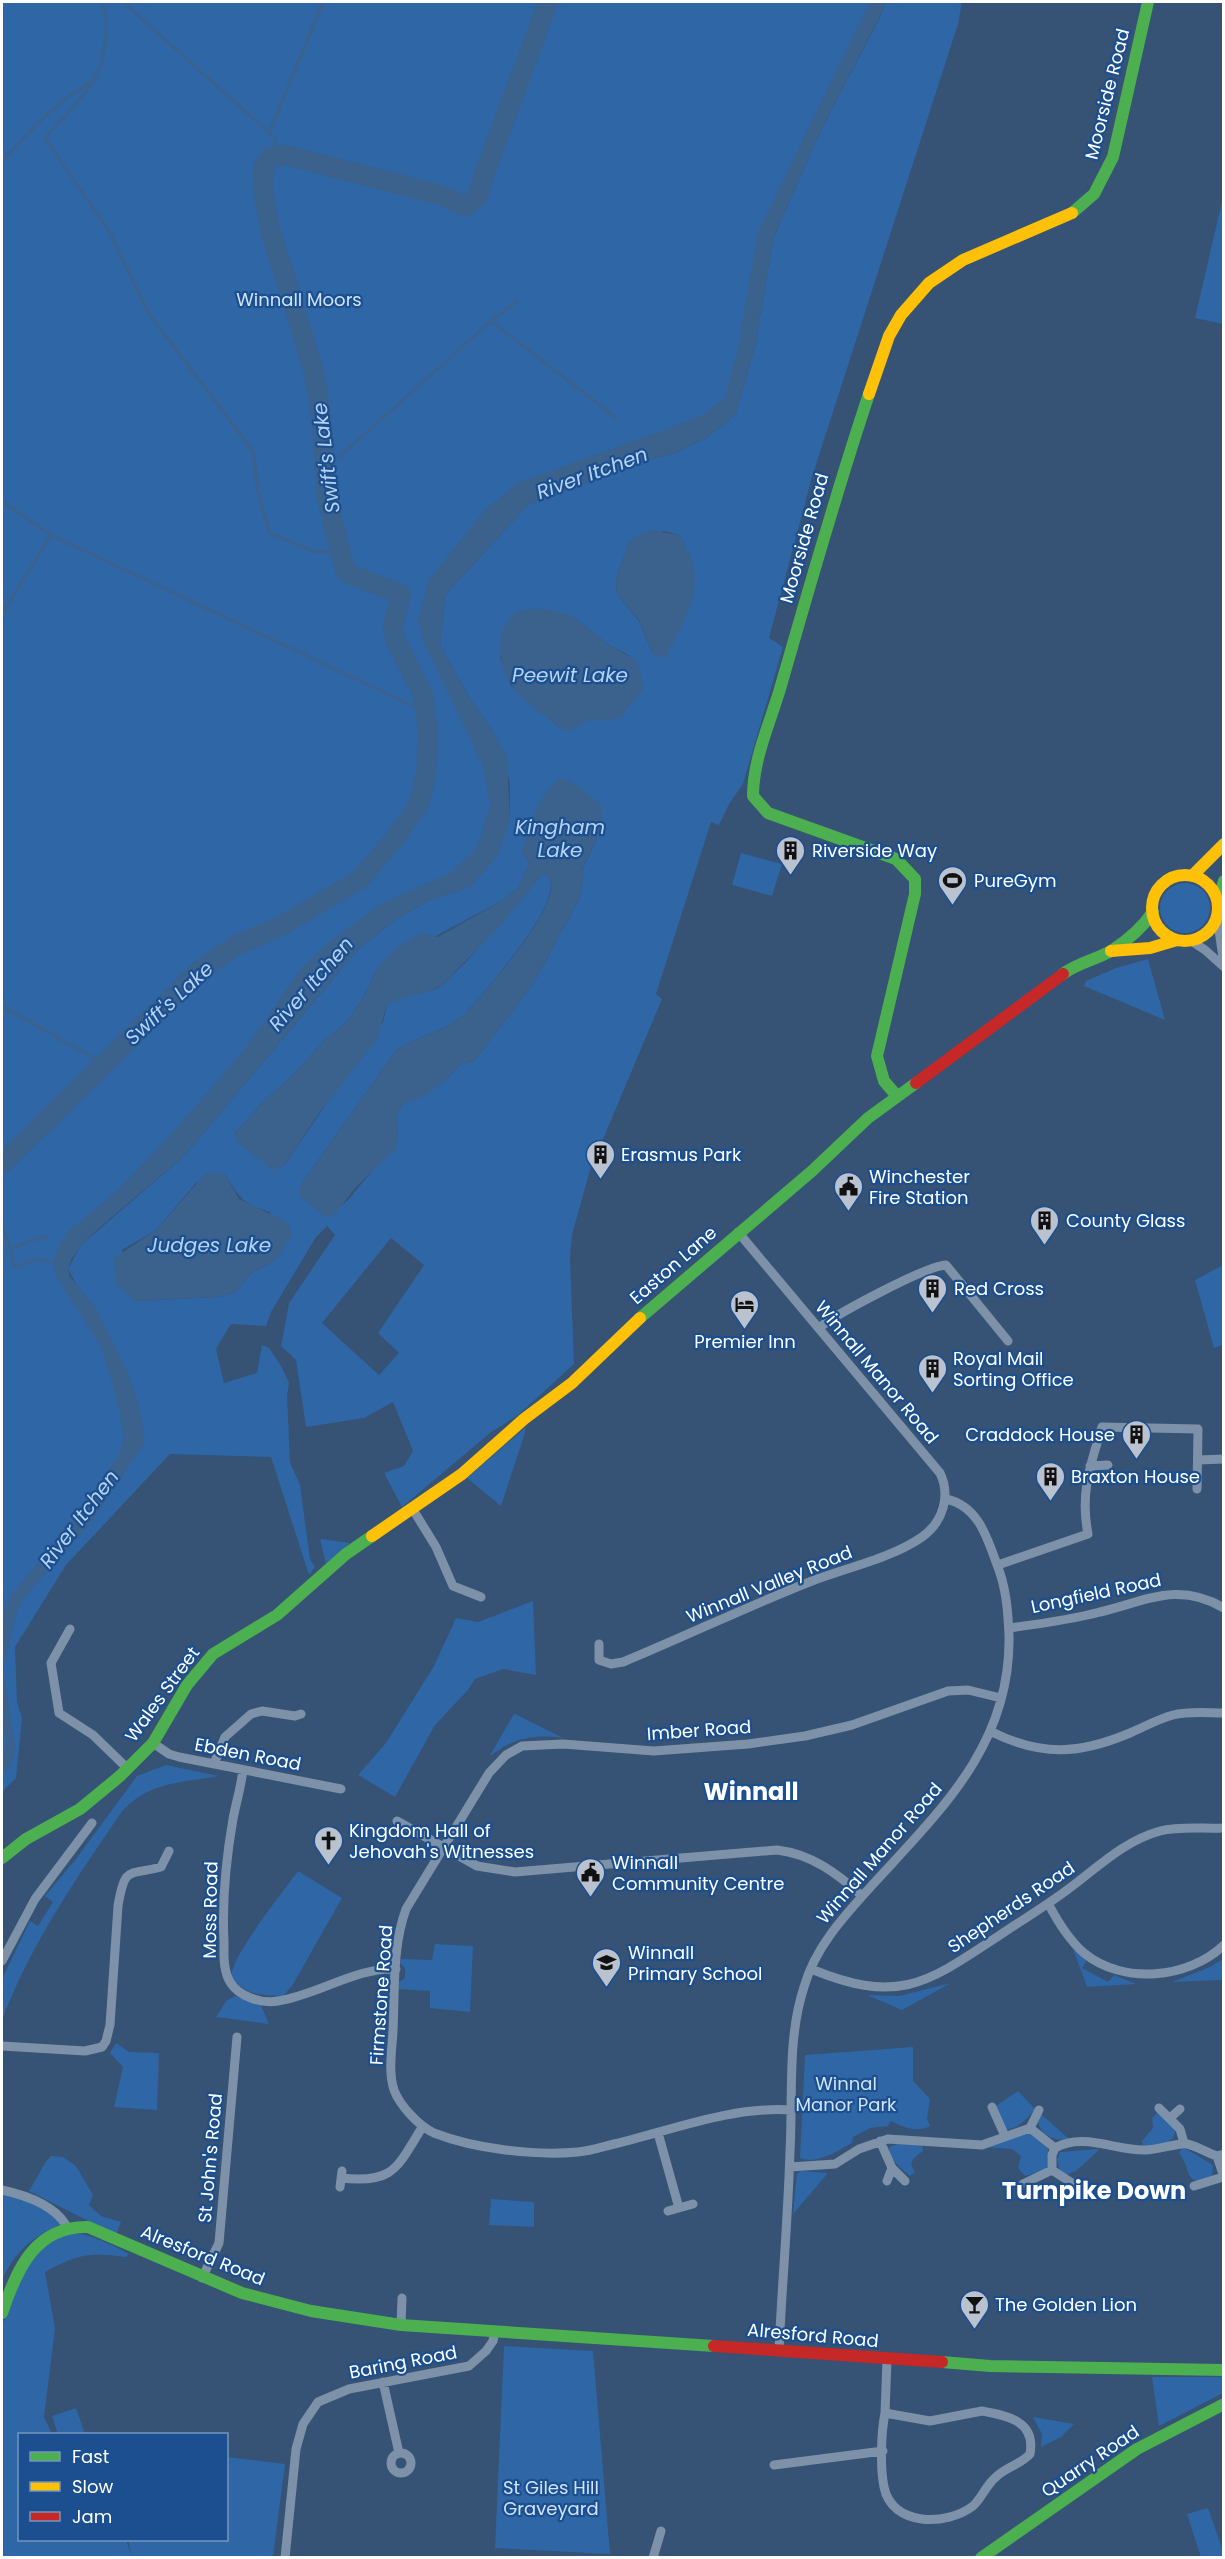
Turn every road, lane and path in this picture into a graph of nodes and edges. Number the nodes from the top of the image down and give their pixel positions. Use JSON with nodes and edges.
{"nodes":[{"id":1,"x":1148,"y":2,"type":"edge"},
{"id":2,"x":1224,"y":844,"type":"edge"},
{"id":3,"x":1192,"y":876,"type":"junction"},
{"id":4,"x":1224,"y":881,"type":"edge"},
{"id":5,"x":1218,"y":902,"type":"junction"},
{"id":6,"x":1153,"y":912,"type":"junction"},
{"id":7,"x":1217,"y":917,"type":"junction"},
{"id":8,"x":1184,"y":940,"type":"junction"},
{"id":9,"x":1110,"y":951,"type":"junction"},
{"id":10,"x":1224,"y":965,"type":"edge"},
{"id":11,"x":896,"y":1095,"type":"junction"},
{"id":12,"x":738,"y":1232,"type":"junction"},
{"id":13,"x":819,"y":1328,"type":"junction"},
{"id":14,"x":1008,"y":1341,"type":"dead end"},
{"id":15,"x":1224,"y":1459,"type":"edge"},
{"id":16,"x":1199,"y":1460,"type":"junction"},
{"id":17,"x":1108,"y":1465,"type":"dead end"},
{"id":18,"x":1090,"y":1466,"type":"junction"},
{"id":19,"x":1197,"y":1489,"type":"dead end"},
{"id":20,"x":946,"y":1499,"type":"junction"},
{"id":21,"x":412,"y":1508,"type":"junction"},
{"id":22,"x":998,"y":1565,"type":"junction"},
{"id":23,"x":453,"y":1586,"type":"junction"},
{"id":24,"x":444,"y":1593,"type":"dead end"},
{"id":25,"x":481,"y":1598,"type":"dead end"},
{"id":26,"x":1224,"y":1608,"type":"edge"},
{"id":27,"x":268,"y":1620,"type":"joint"},
{"id":28,"x":1009,"y":1628,"type":"junction"},
{"id":29,"x":70,"y":1629,"type":"dead end"},
{"id":30,"x":599,"y":1644,"type":"dead end"},
{"id":31,"x":1001,"y":1698,"type":"junction"},
{"id":32,"x":1224,"y":1713,"type":"edge"},
{"id":33,"x":301,"y":1714,"type":"dead end"},
{"id":34,"x":992,"y":1732,"type":"junction"},
{"id":35,"x":153,"y":1743,"type":"junction"},
{"id":36,"x":214,"y":1764,"type":"junction"},
{"id":37,"x":127,"y":1768,"type":"junction"},
{"id":38,"x":243,"y":1770,"type":"junction"},
{"id":39,"x":341,"y":1789,"type":"dead end"},
{"id":40,"x":397,"y":1821,"type":"dead end"},
{"id":41,"x":92,"y":1823,"type":"dead end"},
{"id":42,"x":1224,"y":1828,"type":"edge"},
{"id":43,"x":442,"y":1847,"type":"junction"},
{"id":44,"x":169,"y":1851,"type":"dead end"},
{"id":45,"x":2,"y":1858,"type":"edge"},
{"id":46,"x":862,"y":1896,"type":"junction"},
{"id":47,"x":1049,"y":1905,"type":"junction"},
{"id":48,"x":1224,"y":1945,"type":"edge"},
{"id":49,"x":2,"y":1961,"type":"edge"},
{"id":50,"x":396,"y":1969,"type":"junction"},
{"id":51,"x":811,"y":1969,"type":"junction"},
{"id":52,"x":237,"y":2037,"type":"dead end"},
{"id":53,"x":2,"y":2046,"type":"edge"},
{"id":54,"x":992,"y":2108,"type":"dead end"},
{"id":55,"x":1159,"y":2108,"type":"dead end"},
{"id":56,"x":1180,"y":2109,"type":"dead end"},
{"id":57,"x":792,"y":2110,"type":"junction"},
{"id":58,"x":1039,"y":2110,"type":"dead end"},
{"id":59,"x":1170,"y":2118,"type":"junction"},
{"id":60,"x":423,"y":2126,"type":"junction"},
{"id":61,"x":1030,"y":2128,"type":"junction"},
{"id":62,"x":658,"y":2133,"type":"junction"},
{"id":63,"x":1005,"y":2136,"type":"junction"},
{"id":64,"x":879,"y":2141,"type":"junction"},
{"id":65,"x":1184,"y":2143,"type":"junction"},
{"id":66,"x":1055,"y":2148,"type":"junction"},
{"id":67,"x":1220,"y":2155,"type":"edge"},
{"id":68,"x":790,"y":2167,"type":"junction"},
{"id":69,"x":892,"y":2168,"type":"junction"},
{"id":70,"x":1052,"y":2170,"type":"junction"},
{"id":71,"x":1223,"y":2177,"type":"edge"},
{"id":72,"x":341,"y":2179,"type":"dead end"},
{"id":73,"x":887,"y":2181,"type":"dead end"},
{"id":74,"x":905,"y":2181,"type":"dead end"},
{"id":75,"x":1072,"y":2183,"type":"dead end"},
{"id":76,"x":1023,"y":2184,"type":"dead end"},
{"id":77,"x":1194,"y":2186,"type":"dead end"},
{"id":78,"x":2,"y":2190,"type":"edge"},
{"id":79,"x":693,"y":2204,"type":"dead end"},
{"id":80,"x":679,"y":2208,"type":"junction"},
{"id":81,"x":668,"y":2211,"type":"dead end"},
{"id":82,"x":66,"y":2225,"type":"junction"},
{"id":83,"x":202,"y":2278,"type":"junction"},
{"id":84,"x":402,"y":2298,"type":"dead end"},
{"id":85,"x":2,"y":2313,"type":"edge"},
{"id":86,"x":401,"y":2325,"type":"junction"},
{"id":87,"x":495,"y":2331,"type":"junction"},
{"id":88,"x":779,"y":2350,"type":"junction"},
{"id":89,"x":887,"y":2360,"type":"junction"},
{"id":90,"x":1224,"y":2370,"type":"edge"},
{"id":91,"x":382,"y":2382,"type":"junction"},
{"id":92,"x":1224,"y":2404,"type":"edge"},
{"id":93,"x":885,"y":2413,"type":"junction"},
{"id":94,"x":883,"y":2451,"type":"junction"},
{"id":95,"x":399,"y":2453,"type":"dead end"},
{"id":96,"x":774,"y":2465,"type":"dead end"},
{"id":97,"x":662,"y":2531,"type":"dead end"},
{"id":98,"x":285,"y":2558,"type":"edge"},
{"id":99,"x":653,"y":2558,"type":"edge"},
{"id":100,"x":981,"y":2558,"type":"edge"}],
"edges":[{"from":1,"to":11,"type":"street","name":"Moorside Road"},
{"from":2,"to":3,"type":"street"},
{"from":3,"to":5,"type":"street"},
{"from":3,"to":6,"type":"street"},
{"from":4,"to":5,"type":"street"},
{"from":5,"to":7,"type":"street"},
{"from":6,"to":8,"type":"street"},
{"from":6,"to":9,"type":"street","name":"Easton Lane"},
{"from":7,"to":8,"type":"street"},
{"from":7,"to":10,"type":"street"},
{"from":8,"to":9,"type":"street","name":"Easton Lane"},
{"from":8,"to":10,"type":"street"},
{"from":9,"to":11,"type":"street","name":"Easton Lane"},
{"from":11,"to":12,"type":"street","name":"Easton Lane"},
{"from":12,"to":13,"type":"street","name":"Winnall Manor Road"},
{"from":12,"to":21,"type":"street","name":"Easton Lane"},
{"from":13,"to":14,"type":"street"},
{"from":13,"to":20,"type":"street","name":"Winnall Manor Road"},
{"from":15,"to":16,"type":"street"},
{"from":16,"to":18,"type":"street"},
{"from":16,"to":19,"type":"street"},
{"from":17,"to":18,"type":"street"},
{"from":18,"to":22,"type":"street"},
{"from":20,"to":22,"type":"street","name":"Winnall Manor Road"},
{"from":20,"to":30,"type":"street","name":"Winnall Valley Road"},
{"from":21,"to":23,"type":"street"},
{"from":21,"to":27,"type":"street","name":"Easton Lane"},
{"from":22,"to":28,"type":"street","name":"Winnall Manor Road"},
{"from":23,"to":24,"type":"street"},
{"from":23,"to":25,"type":"street"},
{"from":26,"to":28,"type":"street","name":"Longfield Road"},
{"from":27,"to":35,"type":"street","name":"Wales Street"},
{"from":28,"to":31,"type":"street","name":"Winnall Manor Road"},
{"from":29,"to":37,"type":"street"},
{"from":31,"to":34,"type":"street","name":"Winnall Manor Road"},
{"from":31,"to":43,"type":"street","name":"Imber Road"},
{"from":32,"to":34,"type":"street"},
{"from":33,"to":36,"type":"street"},
{"from":34,"to":46,"type":"street","name":"Winnall Manor Road"},
{"from":35,"to":36,"type":"street","name":"Ebden Road"},
{"from":35,"to":37,"type":"street","name":"Wales Street"},
{"from":36,"to":38,"type":"street","name":"Ebden Road"},
{"from":37,"to":45,"type":"street","name":"Wales Street"},
{"from":38,"to":39,"type":"street","name":"Ebden Road"},
{"from":38,"to":50,"type":"street","name":"Moss Road"},
{"from":40,"to":43,"type":"street"},
{"from":41,"to":49,"type":"street"},
{"from":42,"to":47,"type":"street","name":"Shepherds Road"},
{"from":43,"to":46,"type":"street"},
{"from":43,"to":50,"type":"street","name":"Firmstone Road"},
{"from":44,"to":53,"type":"street"},
{"from":46,"to":51,"type":"street","name":"Winnall Manor Road"},
{"from":47,"to":48,"type":"street"},
{"from":47,"to":51,"type":"street","name":"Shepherds Road"},
{"from":50,"to":60,"type":"street","name":"Firmstone Road"},
{"from":51,"to":57,"type":"street","name":"Winnall Manor Road"},
{"from":52,"to":83,"type":"street","name":"St John's Road"},
{"from":54,"to":63,"type":"street"},
{"from":55,"to":59,"type":"street"},
{"from":56,"to":59,"type":"street"},
{"from":57,"to":62,"type":"street","name":"Firmstone Road"},
{"from":57,"to":68,"type":"street","name":"Winnall Manor Road"},
{"from":58,"to":61,"type":"street"},
{"from":59,"to":65,"type":"street"},
{"from":60,"to":62,"type":"street","name":"Firmstone Road"},
{"from":60,"to":72,"type":"street"},
{"from":61,"to":63,"type":"street"},
{"from":61,"to":66,"type":"street"},
{"from":62,"to":80,"type":"street"},
{"from":63,"to":64,"type":"street"},
{"from":64,"to":68,"type":"street"},
{"from":64,"to":69,"type":"street"},
{"from":65,"to":66,"type":"street"},
{"from":65,"to":67,"type":"street"},
{"from":66,"to":70,"type":"street"},
{"from":67,"to":71,"type":"street"},
{"from":68,"to":88,"type":"street","name":"Winnall Manor Road"},
{"from":69,"to":73,"type":"street"},
{"from":69,"to":74,"type":"street"},
{"from":70,"to":75,"type":"street"},
{"from":70,"to":76,"type":"street"},
{"from":71,"to":77,"type":"street"},
{"from":78,"to":82,"type":"street"},
{"from":79,"to":80,"type":"street"},
{"from":80,"to":81,"type":"street"},
{"from":82,"to":83,"type":"street","name":"Alresford Road"},
{"from":82,"to":85,"type":"street"},
{"from":83,"to":86,"type":"street","name":"Alresford Road"},
{"from":84,"to":86,"type":"street"},
{"from":86,"to":87,"type":"street","name":"Alresford Road"},
{"from":87,"to":88,"type":"street","name":"Alresford Road"},
{"from":87,"to":91,"type":"street","name":"Baring Road"},
{"from":88,"to":89,"type":"street","name":"Alresford Road"},
{"from":89,"to":90,"type":"street","name":"Alresford Road"},
{"from":89,"to":93,"type":"street"},
{"from":91,"to":95,"type":"street"},
{"from":91,"to":98,"type":"street","name":"Baring Road"},
{"from":92,"to":100,"type":"street","name":"Quarry Road"},
{"from":93,"to":94,"type":"street"},
{"from":93,"to":94,"type":"street"},
{"from":94,"to":96,"type":"street"},
{"from":97,"to":99,"type":"street"}]}
